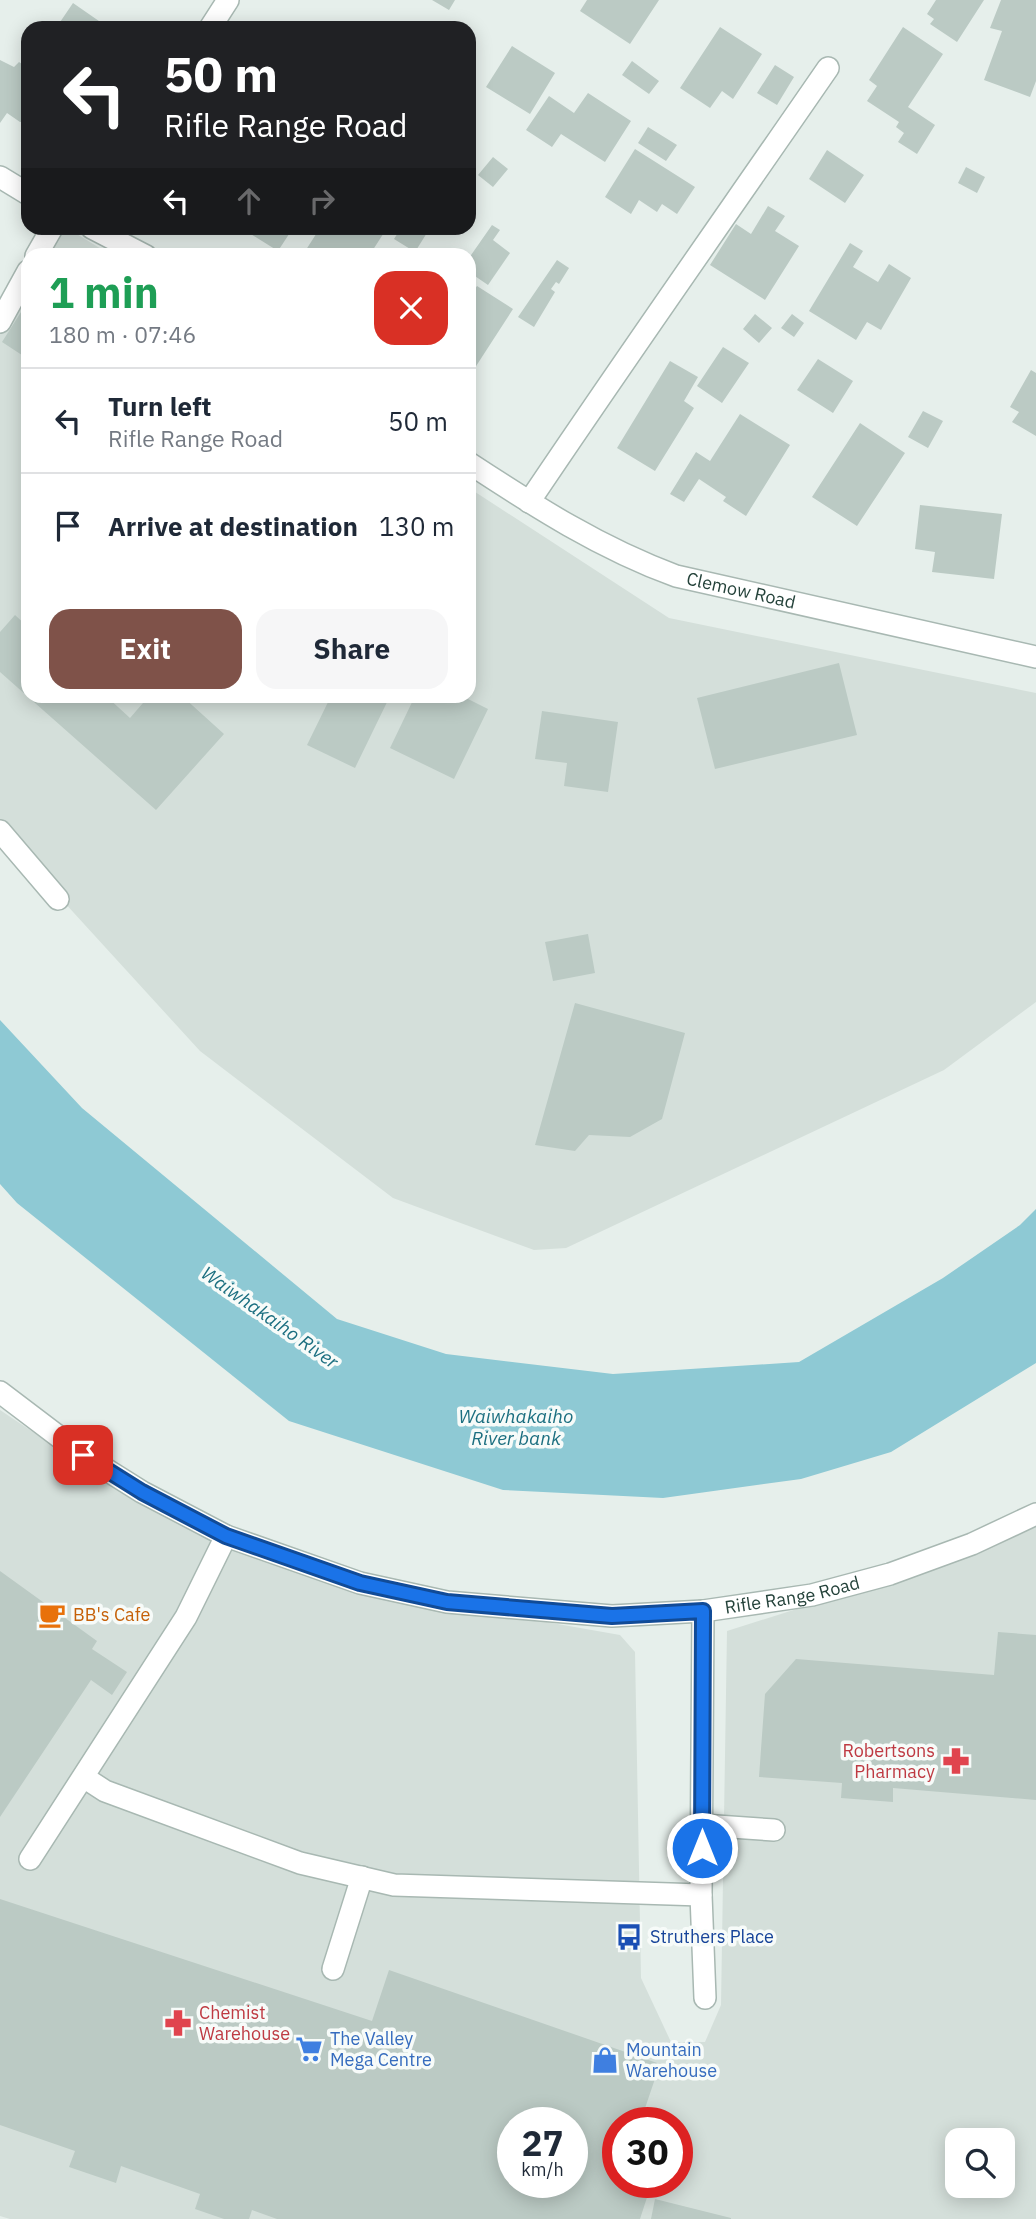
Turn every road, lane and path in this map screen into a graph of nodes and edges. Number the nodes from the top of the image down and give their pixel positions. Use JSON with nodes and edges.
{"nodes":[{"id":1,"x":228,"y":0,"type":"edge"},
{"id":2,"x":215,"y":21,"type":"edge"},
{"id":3,"x":828,"y":68,"type":"dead end"},
{"id":4,"x":0,"y":177,"type":"edge"},
{"id":5,"x":21,"y":190,"type":"edge"},
{"id":6,"x":106,"y":235,"type":"edge"},
{"id":7,"x":131,"y":248,"type":"edge"},
{"id":8,"x":21,"y":284,"type":"edge"},
{"id":9,"x":0,"y":322,"type":"edge"},
{"id":10,"x":476,"y":468,"type":"edge"},
{"id":11,"x":529,"y":502,"type":"junction"},
{"id":12,"x":1036,"y":657,"type":"edge"},
{"id":13,"x":0,"y":831,"type":"edge"},
{"id":14,"x":58,"y":899,"type":"dead end"},
{"id":15,"x":0,"y":1392,"type":"edge"},
{"id":16,"x":1036,"y":1514,"type":"edge"},
{"id":17,"x":226,"y":1536,"type":"junction"},
{"id":18,"x":703,"y":1611,"type":"junction"},
{"id":19,"x":85,"y":1778,"type":"junction"},
{"id":20,"x":702,"y":1825,"type":"junction"},
{"id":21,"x":774,"y":1830,"type":"dead end"},
{"id":22,"x":30,"y":1859,"type":"dead end"},
{"id":23,"x":362,"y":1877,"type":"junction"},
{"id":24,"x":701,"y":1895,"type":"junction"},
{"id":25,"x":333,"y":1969,"type":"dead end"},
{"id":26,"x":705,"y":1998,"type":"dead end"}],
"edges":[{"from":1,"to":2,"type":"street"},
{"from":3,"to":11,"type":"street"},
{"from":4,"to":5,"type":"street"},
{"from":6,"to":7,"type":"street"},
{"from":8,"to":9,"type":"street"},
{"from":10,"to":11,"type":"street","name":"Clemow Road"},
{"from":11,"to":12,"type":"street","name":"Clemow Road"},
{"from":13,"to":14,"type":"street"},
{"from":15,"to":17,"type":"street","name":"Rifle Range Road"},
{"from":16,"to":18,"type":"street","name":"Rifle Range Road"},
{"from":17,"to":18,"type":"street","name":"Rifle Range Road"},
{"from":17,"to":19,"type":"street"},
{"from":18,"to":20,"type":"street"},
{"from":19,"to":22,"type":"street"},
{"from":19,"to":23,"type":"street"},
{"from":20,"to":21,"type":"street"},
{"from":20,"to":24,"type":"street"},
{"from":23,"to":24,"type":"street"},
{"from":23,"to":25,"type":"street"},
{"from":24,"to":26,"type":"street"}]}
